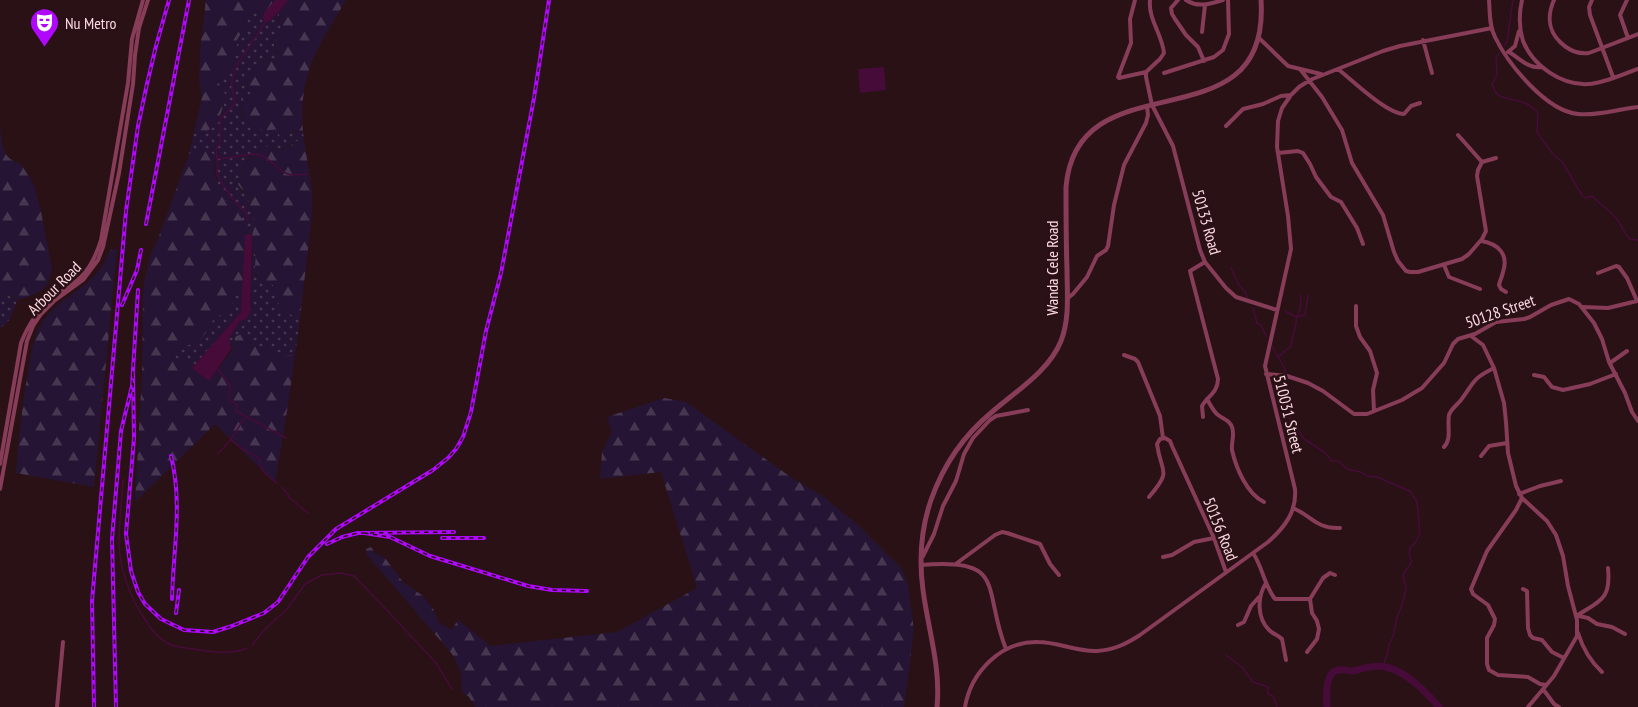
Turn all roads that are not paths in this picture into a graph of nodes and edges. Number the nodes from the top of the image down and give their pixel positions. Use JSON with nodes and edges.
{"nodes":[{"id":1,"x":143,"y":0,"type":"edge"},
{"id":2,"x":148,"y":0,"type":"edge"},
{"id":3,"x":1135,"y":0,"type":"edge"},
{"id":4,"x":1150,"y":0,"type":"edge"},
{"id":5,"x":1178,"y":0,"type":"edge"},
{"id":6,"x":1186,"y":0,"type":"edge"},
{"id":7,"x":1223,"y":0,"type":"edge"},
{"id":8,"x":1228,"y":0,"type":"edge"},
{"id":9,"x":1261,"y":0,"type":"edge"},
{"id":10,"x":1489,"y":0,"type":"edge"},
{"id":11,"x":1522,"y":0,"type":"edge"},
{"id":12,"x":1554,"y":0,"type":"edge"},
{"id":13,"x":1592,"y":0,"type":"edge"},
{"id":14,"x":1627,"y":0,"type":"edge"},
{"id":15,"x":1205,"y":5,"type":"junction"},
{"id":16,"x":142,"y":10,"type":"junction"},
{"id":17,"x":1520,"y":27,"type":"junction"},
{"id":18,"x":1492,"y":28,"type":"junction"},
{"id":19,"x":1202,"y":32,"type":"dead end"},
{"id":20,"x":1638,"y":34,"type":"edge"},
{"id":21,"x":1258,"y":38,"type":"junction"},
{"id":22,"x":1628,"y":38,"type":"junction"},
{"id":23,"x":1423,"y":40,"type":"junction"},
{"id":24,"x":1603,"y":48,"type":"junction"},
{"id":25,"x":1507,"y":53,"type":"junction"},
{"id":26,"x":1204,"y":61,"type":"junction"},
{"id":27,"x":1542,"y":67,"type":"junction"},
{"id":28,"x":1338,"y":68,"type":"junction"},
{"id":29,"x":1300,"y":69,"type":"junction"},
{"id":30,"x":1638,"y":69,"type":"edge"},
{"id":31,"x":1146,"y":72,"type":"junction"},
{"id":32,"x":1432,"y":73,"type":"dead end"},
{"id":33,"x":1164,"y":74,"type":"dead end"},
{"id":34,"x":1322,"y":75,"type":"junction"},
{"id":35,"x":1613,"y":77,"type":"junction"},
{"id":36,"x":1310,"y":80,"type":"junction"},
{"id":37,"x":1291,"y":95,"type":"junction"},
{"id":38,"x":1420,"y":103,"type":"dead end"},
{"id":39,"x":1149,"y":106,"type":"junction"},
{"id":40,"x":1638,"y":107,"type":"edge"},
{"id":41,"x":1226,"y":126,"type":"dead end"},
{"id":42,"x":1458,"y":135,"type":"dead end"},
{"id":43,"x":1278,"y":153,"type":"junction"},
{"id":44,"x":1496,"y":158,"type":"dead end"},
{"id":45,"x":1482,"y":162,"type":"junction"},
{"id":46,"x":1481,"y":241,"type":"junction"},
{"id":47,"x":1362,"y":244,"type":"dead end"},
{"id":48,"x":1205,"y":262,"type":"junction"},
{"id":49,"x":1444,"y":265,"type":"junction"},
{"id":50,"x":1598,"y":273,"type":"dead end"},
{"id":51,"x":1480,"y":289,"type":"dead end"},
{"id":52,"x":1506,"y":292,"type":"dead end"},
{"id":53,"x":1067,"y":298,"type":"junction"},
{"id":54,"x":1637,"y":301,"type":"edge"},
{"id":55,"x":1356,"y":306,"type":"dead end"},
{"id":56,"x":1581,"y":307,"type":"junction"},
{"id":57,"x":1277,"y":310,"type":"junction"},
{"id":58,"x":1470,"y":336,"type":"junction"},
{"id":59,"x":1627,"y":351,"type":"dead end"},
{"id":60,"x":1124,"y":355,"type":"dead end"},
{"id":61,"x":1610,"y":363,"type":"junction"},
{"id":62,"x":1494,"y":368,"type":"junction"},
{"id":63,"x":1266,"y":374,"type":"junction"},
{"id":64,"x":1616,"y":374,"type":"junction"},
{"id":65,"x":1534,"y":375,"type":"dead end"},
{"id":66,"x":1207,"y":399,"type":"junction"},
{"id":67,"x":1028,"y":410,"type":"dead end"},
{"id":68,"x":1374,"y":411,"type":"junction"},
{"id":69,"x":1203,"y":417,"type":"dead end"},
{"id":70,"x":1638,"y":421,"type":"edge"},
{"id":71,"x":1164,"y":438,"type":"junction"},
{"id":72,"x":1507,"y":443,"type":"junction"},
{"id":73,"x":1444,"y":447,"type":"dead end"},
{"id":74,"x":1481,"y":456,"type":"dead end"},
{"id":75,"x":0,"y":464,"type":"edge"},
{"id":76,"x":1561,"y":481,"type":"dead end"},
{"id":77,"x":0,"y":489,"type":"edge"},
{"id":78,"x":1521,"y":496,"type":"junction"},
{"id":79,"x":1149,"y":497,"type":"dead end"},
{"id":80,"x":1264,"y":502,"type":"dead end"},
{"id":81,"x":1293,"y":508,"type":"junction"},
{"id":82,"x":1340,"y":528,"type":"dead end"},
{"id":83,"x":1214,"y":538,"type":"junction"},
{"id":84,"x":1253,"y":553,"type":"junction"},
{"id":85,"x":1163,"y":557,"type":"dead end"},
{"id":86,"x":956,"y":563,"type":"junction"},
{"id":87,"x":922,"y":565,"type":"junction"},
{"id":88,"x":1608,"y":568,"type":"dead end"},
{"id":89,"x":1226,"y":572,"type":"junction"},
{"id":90,"x":1059,"y":575,"type":"dead end"},
{"id":91,"x":1335,"y":575,"type":"dead end"},
{"id":92,"x":1266,"y":583,"type":"junction"},
{"id":93,"x":1523,"y":588,"type":"dead end"},
{"id":94,"x":1259,"y":597,"type":"junction"},
{"id":95,"x":1310,"y":599,"type":"junction"},
{"id":96,"x":1577,"y":615,"type":"junction"},
{"id":97,"x":1238,"y":624,"type":"dead end"},
{"id":98,"x":1578,"y":633,"type":"junction"},
{"id":99,"x":1625,"y":634,"type":"dead end"},
{"id":100,"x":63,"y":642,"type":"dead end"},
{"id":101,"x":1006,"y":649,"type":"junction"},
{"id":102,"x":1307,"y":652,"type":"dead end"},
{"id":103,"x":1564,"y":658,"type":"junction"},
{"id":104,"x":1286,"y":660,"type":"dead end"},
{"id":105,"x":1602,"y":672,"type":"dead end"},
{"id":106,"x":1545,"y":687,"type":"junction"},
{"id":107,"x":57,"y":707,"type":"edge"},
{"id":108,"x":937,"y":707,"type":"edge"},
{"id":109,"x":965,"y":707,"type":"edge"},
{"id":110,"x":1528,"y":707,"type":"edge"},
{"id":111,"x":1558,"y":707,"type":"edge"}],
"edges":[{"from":1,"to":16,"type":"street","name":"Arbour Road"},
{"from":2,"to":16,"type":"street","name":"Arbour Road"},
{"from":3,"to":31,"type":"street"},
{"from":4,"to":31,"type":"street"},
{"from":5,"to":26,"type":"street"},
{"from":6,"to":15,"type":"street"},
{"from":7,"to":15,"type":"street"},
{"from":8,"to":26,"type":"street"},
{"from":9,"to":21,"type":"street","name":"Wanda Cele Road"},
{"from":10,"to":18,"type":"street"},
{"from":11,"to":17,"type":"street"},
{"from":12,"to":24,"type":"street"},
{"from":13,"to":24,"type":"street"},
{"from":14,"to":22,"type":"street"},
{"from":15,"to":19,"type":"street"},
{"from":16,"to":75,"type":"street","name":"Arbour Road"},
{"from":16,"to":77,"type":"street","name":"Arbour Road"},
{"from":17,"to":25,"type":"street"},
{"from":17,"to":27,"type":"street"},
{"from":18,"to":23,"type":"street","name":"510031 Street"},
{"from":18,"to":25,"type":"street"},
{"from":20,"to":22,"type":"street"},
{"from":21,"to":29,"type":"street"},
{"from":21,"to":39,"type":"street","name":"Wanda Cele Road"},
{"from":22,"to":24,"type":"street"},
{"from":23,"to":28,"type":"street","name":"510031 Street"},
{"from":23,"to":32,"type":"street"},
{"from":24,"to":35,"type":"street"},
{"from":25,"to":27,"type":"street"},
{"from":25,"to":40,"type":"street"},
{"from":26,"to":33,"type":"street"},
{"from":27,"to":35,"type":"street"},
{"from":28,"to":34,"type":"street","name":"510031 Street"},
{"from":28,"to":38,"type":"street"},
{"from":29,"to":34,"type":"street"},
{"from":29,"to":36,"type":"street"},
{"from":30,"to":35,"type":"street"},
{"from":31,"to":39,"type":"street"},
{"from":34,"to":36,"type":"street","name":"510031 Street"},
{"from":36,"to":37,"type":"street","name":"510031 Street"},
{"from":36,"to":49,"type":"street"},
{"from":37,"to":41,"type":"street"},
{"from":37,"to":43,"type":"street","name":"510031 Street"},
{"from":39,"to":48,"type":"street","name":"50133 Road"},
{"from":39,"to":53,"type":"street"},
{"from":39,"to":53,"type":"street","name":"Wanda Cele Road"},
{"from":42,"to":45,"type":"street"},
{"from":43,"to":47,"type":"street"},
{"from":43,"to":57,"type":"street","name":"510031 Street"},
{"from":44,"to":45,"type":"street"},
{"from":45,"to":46,"type":"street"},
{"from":46,"to":49,"type":"street"},
{"from":46,"to":52,"type":"street"},
{"from":48,"to":57,"type":"street","name":"50133 Road"},
{"from":48,"to":66,"type":"street"},
{"from":49,"to":51,"type":"street"},
{"from":50,"to":54,"type":"street"},
{"from":53,"to":87,"type":"street","name":"Wanda Cele Road"},
{"from":54,"to":56,"type":"street","name":"50128 Street"},
{"from":55,"to":68,"type":"street"},
{"from":56,"to":58,"type":"street","name":"50128 Street"},
{"from":56,"to":61,"type":"street"},
{"from":57,"to":63,"type":"street","name":"510031 Street"},
{"from":58,"to":62,"type":"street"},
{"from":58,"to":68,"type":"street","name":"50128 Street"},
{"from":59,"to":61,"type":"street"},
{"from":60,"to":71,"type":"street"},
{"from":61,"to":64,"type":"street"},
{"from":62,"to":72,"type":"street"},
{"from":62,"to":73,"type":"street"},
{"from":63,"to":68,"type":"street","name":"50128 Street"},
{"from":63,"to":81,"type":"street","name":"510031 Street"},
{"from":64,"to":65,"type":"street"},
{"from":64,"to":70,"type":"street"},
{"from":66,"to":69,"type":"street"},
{"from":66,"to":80,"type":"street"},
{"from":67,"to":87,"type":"street"},
{"from":71,"to":79,"type":"street"},
{"from":71,"to":83,"type":"street","name":"50156 Road"},
{"from":72,"to":74,"type":"street"},
{"from":72,"to":78,"type":"street"},
{"from":76,"to":78,"type":"street"},
{"from":78,"to":96,"type":"street"},
{"from":78,"to":106,"type":"street"},
{"from":81,"to":82,"type":"street"},
{"from":81,"to":84,"type":"street"},
{"from":83,"to":85,"type":"street"},
{"from":83,"to":89,"type":"street","name":"50156 Road"},
{"from":84,"to":89,"type":"street"},
{"from":84,"to":92,"type":"street"},
{"from":86,"to":87,"type":"street"},
{"from":86,"to":90,"type":"street"},
{"from":86,"to":101,"type":"street"},
{"from":87,"to":108,"type":"street","name":"Wanda Cele Road"},
{"from":88,"to":96,"type":"street"},
{"from":89,"to":101,"type":"street"},
{"from":91,"to":95,"type":"street"},
{"from":92,"to":94,"type":"street"},
{"from":92,"to":95,"type":"street"},
{"from":93,"to":103,"type":"street"},
{"from":94,"to":97,"type":"street"},
{"from":94,"to":104,"type":"street"},
{"from":95,"to":102,"type":"street"},
{"from":96,"to":98,"type":"street"},
{"from":96,"to":99,"type":"street"},
{"from":98,"to":103,"type":"street"},
{"from":98,"to":105,"type":"street"},
{"from":100,"to":107,"type":"street"},
{"from":101,"to":109,"type":"street"},
{"from":103,"to":106,"type":"street"},
{"from":106,"to":110,"type":"street"},
{"from":106,"to":111,"type":"street"}]}
